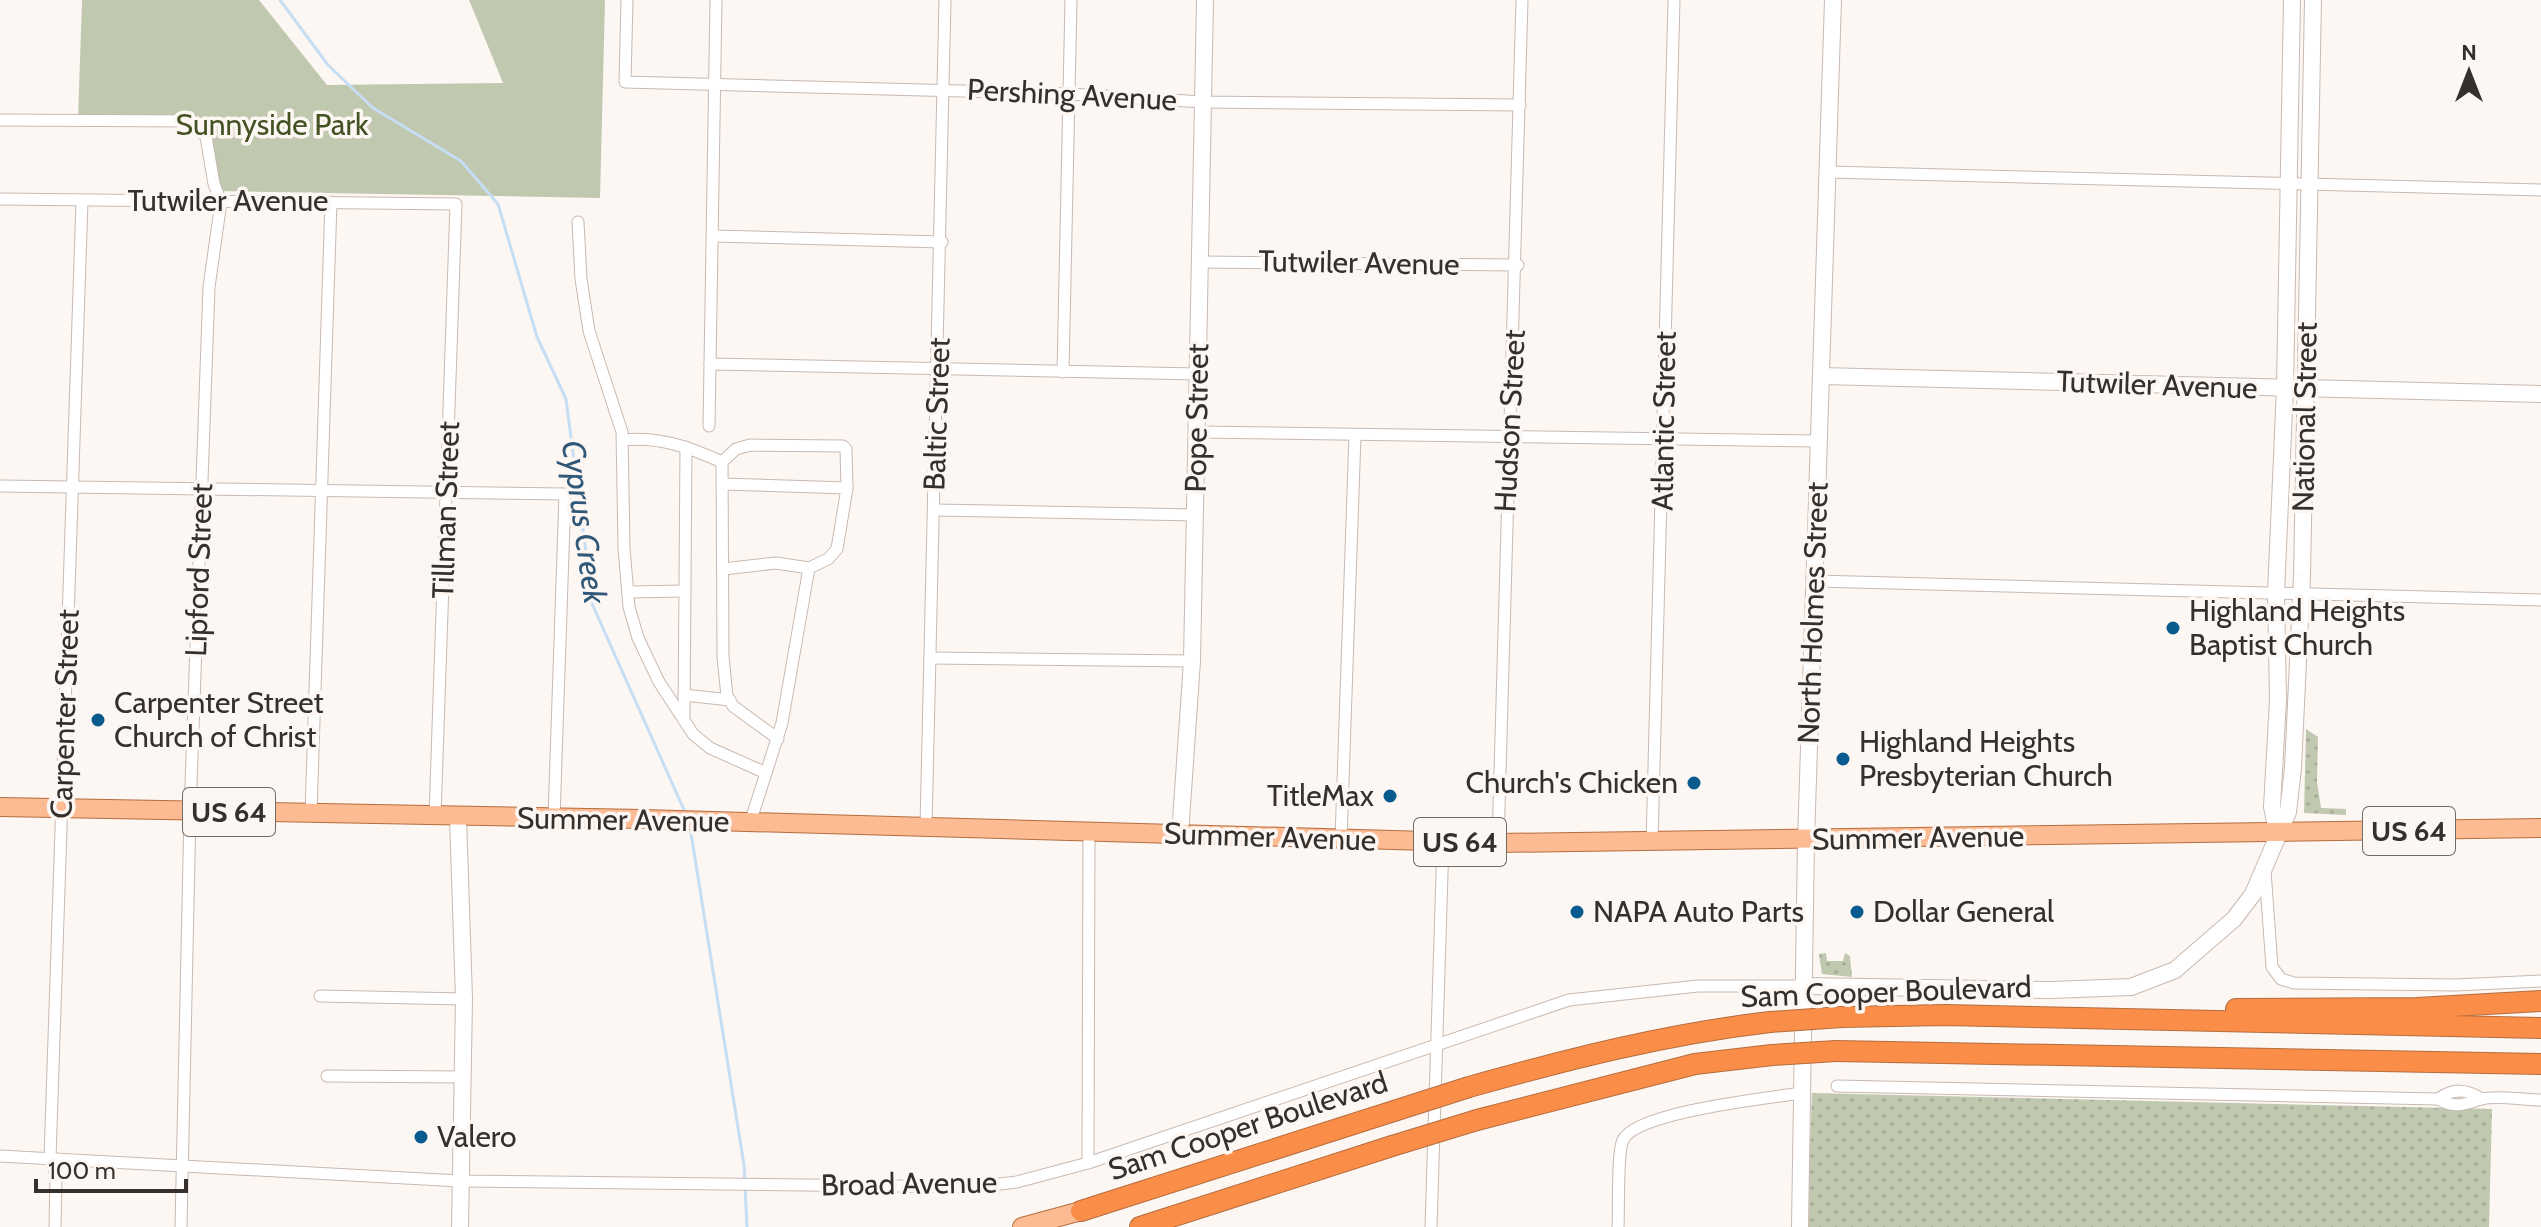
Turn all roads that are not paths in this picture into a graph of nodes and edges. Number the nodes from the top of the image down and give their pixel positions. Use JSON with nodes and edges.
{"nodes":[{"id":1,"x":627,"y":0,"type":"edge"},
{"id":2,"x":716,"y":0,"type":"edge"},
{"id":3,"x":945,"y":0,"type":"edge"},
{"id":4,"x":1071,"y":0,"type":"edge"},
{"id":5,"x":1205,"y":0,"type":"edge"},
{"id":6,"x":1522,"y":0,"type":"edge"},
{"id":7,"x":1674,"y":0,"type":"edge"},
{"id":8,"x":1833,"y":0,"type":"edge"},
{"id":9,"x":2292,"y":0,"type":"edge"},
{"id":10,"x":2313,"y":0,"type":"edge"},
{"id":11,"x":714,"y":86,"type":"junction"},
{"id":12,"x":943,"y":89,"type":"junction"},
{"id":13,"x":1070,"y":94,"type":"junction"},
{"id":14,"x":1203,"y":102,"type":"junction"},
{"id":15,"x":1520,"y":105,"type":"junction"},
{"id":16,"x":0,"y":120,"type":"edge"},
{"id":17,"x":1828,"y":172,"type":"junction"},
{"id":18,"x":2288,"y":183,"type":"junction"},
{"id":19,"x":2310,"y":184,"type":"junction"},
{"id":20,"x":2541,"y":190,"type":"edge"},
{"id":21,"x":0,"y":199,"type":"edge"},
{"id":22,"x":82,"y":201,"type":"junction"},
{"id":23,"x":221,"y":202,"type":"junction"},
{"id":24,"x":331,"y":202,"type":"junction"},
{"id":25,"x":456,"y":204,"type":"joint"},
{"id":26,"x":578,"y":222,"type":"dead end"},
{"id":27,"x":713,"y":236,"type":"junction"},
{"id":28,"x":942,"y":242,"type":"junction"},
{"id":29,"x":1201,"y":262,"type":"junction"},
{"id":30,"x":1518,"y":265,"type":"junction"},
{"id":31,"x":710,"y":364,"type":"junction"},
{"id":32,"x":939,"y":369,"type":"junction"},
{"id":33,"x":1063,"y":372,"type":"junction"},
{"id":34,"x":1198,"y":374,"type":"junction"},
{"id":35,"x":1821,"y":376,"type":"junction"},
{"id":36,"x":2285,"y":388,"type":"junction"},
{"id":37,"x":2306,"y":389,"type":"junction"},
{"id":38,"x":2541,"y":394,"type":"edge"},
{"id":39,"x":709,"y":426,"type":"dead end"},
{"id":40,"x":1197,"y":432,"type":"junction"},
{"id":41,"x":1355,"y":435,"type":"junction"},
{"id":42,"x":1507,"y":436,"type":"junction"},
{"id":43,"x":1664,"y":439,"type":"junction"},
{"id":44,"x":623,"y":440,"type":"junction"},
{"id":45,"x":1819,"y":441,"type":"junction"},
{"id":46,"x":686,"y":447,"type":"junction"},
{"id":47,"x":722,"y":462,"type":"junction"},
{"id":48,"x":723,"y":484,"type":"junction"},
{"id":49,"x":0,"y":486,"type":"edge"},
{"id":50,"x":74,"y":487,"type":"junction"},
{"id":51,"x":847,"y":488,"type":"junction"},
{"id":52,"x":202,"y":491,"type":"junction"},
{"id":53,"x":323,"y":493,"type":"junction"},
{"id":54,"x":447,"y":494,"type":"junction"},
{"id":55,"x":935,"y":510,"type":"junction"},
{"id":56,"x":1195,"y":515,"type":"junction"},
{"id":57,"x":809,"y":568,"type":"junction"},
{"id":58,"x":723,"y":569,"type":"junction"},
{"id":59,"x":1815,"y":581,"type":"junction"},
{"id":60,"x":685,"y":591,"type":"junction"},
{"id":61,"x":628,"y":592,"type":"junction"},
{"id":62,"x":2276,"y":593,"type":"junction"},
{"id":63,"x":2299,"y":593,"type":"junction"},
{"id":64,"x":2541,"y":600,"type":"edge"},
{"id":65,"x":930,"y":658,"type":"junction"},
{"id":66,"x":1192,"y":661,"type":"junction"},
{"id":67,"x":684,"y":695,"type":"junction"},
{"id":68,"x":730,"y":700,"type":"junction"},
{"id":69,"x":684,"y":721,"type":"junction"},
{"id":70,"x":778,"y":739,"type":"junction"},
{"id":71,"x":766,"y":773,"type":"junction"},
{"id":72,"x":0,"y":807,"type":"edge"},
{"id":73,"x":62,"y":808,"type":"junction"},
{"id":74,"x":190,"y":812,"type":"junction"},
{"id":75,"x":311,"y":813,"type":"junction"},
{"id":76,"x":435,"y":816,"type":"junction"},
{"id":77,"x":458,"y":817,"type":"junction"},
{"id":78,"x":554,"y":818,"type":"junction"},
{"id":79,"x":750,"y":823,"type":"junction"},
{"id":80,"x":926,"y":827,"type":"junction"},
{"id":81,"x":2541,"y":828,"type":"edge"},
{"id":82,"x":2277,"y":831,"type":"junction"},
{"id":83,"x":1089,"y":832,"type":"junction"},
{"id":84,"x":1180,"y":835,"type":"junction"},
{"id":85,"x":1341,"y":839,"type":"junction"},
{"id":86,"x":1806,"y":841,"type":"junction"},
{"id":87,"x":1443,"y":842,"type":"junction"},
{"id":88,"x":1498,"y":843,"type":"junction"},
{"id":89,"x":1652,"y":843,"type":"junction"},
{"id":90,"x":2265,"y":870,"type":"junction"},
{"id":91,"x":2541,"y":981,"type":"edge"},
{"id":92,"x":1804,"y":986,"type":"junction"},
{"id":93,"x":320,"y":996,"type":"dead end"},
{"id":94,"x":464,"y":999,"type":"junction"},
{"id":95,"x":2541,"y":1001,"type":"edge"},
{"id":96,"x":2061,"y":1017,"type":"junction"},
{"id":97,"x":2541,"y":1028,"type":"edge"},
{"id":98,"x":1436,"y":1043,"type":"junction"},
{"id":99,"x":2541,"y":1064,"type":"edge"},
{"id":100,"x":327,"y":1076,"type":"dead end"},
{"id":101,"x":463,"y":1077,"type":"junction"},
{"id":102,"x":1837,"y":1086,"type":"dead end"},
{"id":103,"x":1801,"y":1093,"type":"junction"},
{"id":104,"x":2541,"y":1100,"type":"edge"},
{"id":105,"x":0,"y":1156,"type":"edge"},
{"id":106,"x":50,"y":1158,"type":"junction"},
{"id":107,"x":1088,"y":1163,"type":"junction"},
{"id":108,"x":181,"y":1168,"type":"junction"},
{"id":109,"x":460,"y":1181,"type":"junction"},
{"id":110,"x":1081,"y":1211,"type":"joint"},
{"id":111,"x":55,"y":1227,"type":"edge"},
{"id":112,"x":181,"y":1227,"type":"edge"},
{"id":113,"x":460,"y":1227,"type":"edge"},
{"id":114,"x":1022,"y":1227,"type":"edge"},
{"id":115,"x":1140,"y":1227,"type":"edge"},
{"id":116,"x":1431,"y":1227,"type":"edge"},
{"id":117,"x":1618,"y":1227,"type":"edge"},
{"id":118,"x":1800,"y":1227,"type":"edge"}],
"edges":[{"from":1,"to":11,"type":"street","name":"Pershing Avenue"},
{"from":2,"to":11,"type":"street"},
{"from":3,"to":12,"type":"street","name":"Baltic Street"},
{"from":4,"to":13,"type":"street"},
{"from":5,"to":14,"type":"street","name":"Pope Street"},
{"from":6,"to":15,"type":"street","name":"Hudson Street"},
{"from":7,"to":43,"type":"street","name":"Atlantic Street"},
{"from":8,"to":17,"type":"street","name":"North Holmes Street"},
{"from":9,"to":18,"type":"street","name":"National Street"},
{"from":10,"to":19,"type":"street","name":"National Street"},
{"from":11,"to":12,"type":"street","name":"Pershing Avenue"},
{"from":11,"to":27,"type":"street"},
{"from":12,"to":13,"type":"street","name":"Pershing Avenue"},
{"from":12,"to":28,"type":"street","name":"Baltic Street"},
{"from":13,"to":14,"type":"street","name":"Pershing Avenue"},
{"from":13,"to":33,"type":"street"},
{"from":14,"to":15,"type":"street","name":"Pershing Avenue"},
{"from":14,"to":29,"type":"street","name":"Pope Street"},
{"from":15,"to":30,"type":"street","name":"Hudson Street"},
{"from":16,"to":23,"type":"street"},
{"from":17,"to":18,"type":"street"},
{"from":17,"to":35,"type":"street","name":"North Holmes Street"},
{"from":18,"to":19,"type":"street"},
{"from":18,"to":36,"type":"street","name":"National Street"},
{"from":19,"to":20,"type":"street"},
{"from":19,"to":37,"type":"street","name":"National Street"},
{"from":21,"to":22,"type":"street","name":"Tutwiler Avenue"},
{"from":22,"to":23,"type":"street","name":"Tutwiler Avenue"},
{"from":22,"to":50,"type":"street","name":"Carpenter Street"},
{"from":23,"to":24,"type":"street","name":"Tutwiler Avenue"},
{"from":23,"to":52,"type":"street","name":"Lipford Street"},
{"from":24,"to":25,"type":"street","name":"Tutwiler Avenue"},
{"from":24,"to":53,"type":"street"},
{"from":25,"to":54,"type":"street","name":"Tillman Street"},
{"from":26,"to":44,"type":"street"},
{"from":27,"to":28,"type":"street"},
{"from":27,"to":31,"type":"street"},
{"from":28,"to":32,"type":"street","name":"Baltic Street"},
{"from":29,"to":30,"type":"street","name":"Tutwiler Avenue"},
{"from":29,"to":34,"type":"street","name":"Pope Street"},
{"from":30,"to":42,"type":"street","name":"Hudson Street"},
{"from":31,"to":32,"type":"street"},
{"from":31,"to":39,"type":"street"},
{"from":32,"to":33,"type":"street"},
{"from":32,"to":55,"type":"street","name":"Baltic Street"},
{"from":33,"to":34,"type":"street"},
{"from":34,"to":40,"type":"street","name":"Pope Street"},
{"from":35,"to":36,"type":"street","name":"Tutwiler Avenue"},
{"from":35,"to":45,"type":"street","name":"North Holmes Street"},
{"from":36,"to":37,"type":"street","name":"Tutwiler Avenue"},
{"from":36,"to":62,"type":"street","name":"National Street"},
{"from":37,"to":38,"type":"street","name":"Tutwiler Avenue"},
{"from":37,"to":63,"type":"street","name":"National Street"},
{"from":40,"to":41,"type":"street"},
{"from":40,"to":56,"type":"street","name":"Pope Street"},
{"from":41,"to":42,"type":"street"},
{"from":41,"to":85,"type":"street"},
{"from":42,"to":43,"type":"street"},
{"from":42,"to":88,"type":"street","name":"Hudson Street"},
{"from":43,"to":45,"type":"street"},
{"from":43,"to":89,"type":"street","name":"Atlantic Street"},
{"from":44,"to":46,"type":"street"},
{"from":44,"to":61,"type":"street"},
{"from":45,"to":59,"type":"street","name":"North Holmes Street"},
{"from":46,"to":47,"type":"street"},
{"from":46,"to":60,"type":"street"},
{"from":47,"to":48,"type":"street"},
{"from":47,"to":51,"type":"street"},
{"from":48,"to":51,"type":"street"},
{"from":48,"to":58,"type":"street"},
{"from":49,"to":50,"type":"street"},
{"from":50,"to":52,"type":"street"},
{"from":50,"to":73,"type":"street","name":"Carpenter Street"},
{"from":51,"to":57,"type":"street"},
{"from":52,"to":53,"type":"street"},
{"from":52,"to":74,"type":"street","name":"Lipford Street"},
{"from":53,"to":54,"type":"street"},
{"from":53,"to":75,"type":"street"},
{"from":54,"to":76,"type":"street","name":"Tillman Street"},
{"from":54,"to":78,"type":"street"},
{"from":55,"to":56,"type":"street"},
{"from":55,"to":65,"type":"street","name":"Baltic Street"},
{"from":56,"to":66,"type":"street","name":"Pope Street"},
{"from":57,"to":58,"type":"street"},
{"from":57,"to":70,"type":"street"},
{"from":58,"to":68,"type":"street"},
{"from":59,"to":62,"type":"street"},
{"from":59,"to":86,"type":"street","name":"North Holmes Street"},
{"from":60,"to":61,"type":"street"},
{"from":60,"to":67,"type":"street"},
{"from":61,"to":69,"type":"street"},
{"from":62,"to":63,"type":"street"},
{"from":62,"to":82,"type":"street","name":"National Street"},
{"from":63,"to":64,"type":"street"},
{"from":63,"to":82,"type":"street","name":"National Street"},
{"from":65,"to":66,"type":"street"},
{"from":65,"to":80,"type":"street","name":"Baltic Street"},
{"from":66,"to":84,"type":"street","name":"Pope Street"},
{"from":67,"to":68,"type":"street"},
{"from":67,"to":69,"type":"street"},
{"from":68,"to":70,"type":"street"},
{"from":69,"to":71,"type":"street"},
{"from":70,"to":71,"type":"street"},
{"from":71,"to":79,"type":"street"},
{"from":72,"to":73,"type":"main road","name":"Summer Avenue","number":"US 64"},
{"from":73,"to":74,"type":"main road","name":"Summer Avenue","number":"US 64"},
{"from":73,"to":106,"type":"street","name":"Carpenter Street"},
{"from":74,"to":75,"type":"main road","name":"Summer Avenue","number":"US 64"},
{"from":74,"to":108,"type":"street","name":"Lipford Street"},
{"from":75,"to":76,"type":"main road","name":"Summer Avenue","number":"US 64"},
{"from":76,"to":77,"type":"main road","name":"Summer Avenue","number":"US 64"},
{"from":77,"to":78,"type":"main road","name":"Summer Avenue","number":"US 64"},
{"from":77,"to":94,"type":"street"},
{"from":78,"to":79,"type":"main road","name":"Summer Avenue","number":"US 64"},
{"from":79,"to":80,"type":"main road","name":"Summer Avenue","number":"US 64"},
{"from":80,"to":83,"type":"main road","name":"Summer Avenue","number":"US 64"},
{"from":81,"to":82,"type":"main road","name":"Summer Avenue","number":"US 64"},
{"from":82,"to":86,"type":"main road","name":"Summer Avenue","number":"US 64"},
{"from":82,"to":90,"type":"street","name":"National Street"},
{"from":83,"to":84,"type":"main road","name":"Summer Avenue","number":"US 64"},
{"from":83,"to":107,"type":"street"},
{"from":84,"to":85,"type":"main road","name":"Summer Avenue","number":"US 64"},
{"from":85,"to":87,"type":"main road","name":"Summer Avenue","number":"US 64"},
{"from":86,"to":89,"type":"main road","name":"Summer Avenue","number":"US 64"},
{"from":86,"to":92,"type":"street","name":"North Holmes Street"},
{"from":87,"to":88,"type":"main road","name":"Summer Avenue","number":"US 64"},
{"from":87,"to":98,"type":"street"},
{"from":88,"to":89,"type":"main road","name":"Summer Avenue","number":"US 64"},
{"from":90,"to":91,"type":"street","name":"National Street"},
{"from":90,"to":92,"type":"street","name":"Broad Avenue"},
{"from":92,"to":98,"type":"street","name":"Broad Avenue"},
{"from":92,"to":103,"type":"street","name":"North Holmes Street"},
{"from":93,"to":94,"type":"street"},
{"from":94,"to":101,"type":"street"},
{"from":95,"to":96,"type":"highway"},
{"from":96,"to":97,"type":"highway","name":"Sam Cooper Boulevard"},
{"from":96,"to":110,"type":"highway","name":"Sam Cooper Boulevard","bridge":true},
{"from":98,"to":107,"type":"street","name":"Broad Avenue"},
{"from":98,"to":116,"type":"street"},
{"from":99,"to":115,"type":"highway","name":"Sam Cooper Boulevard","bridge":true},
{"from":100,"to":101,"type":"street"},
{"from":101,"to":109,"type":"street"},
{"from":102,"to":104,"type":"street"},
{"from":103,"to":117,"type":"street"},
{"from":103,"to":118,"type":"street","name":"North Holmes Street"},
{"from":105,"to":106,"type":"street","name":"Broad Avenue"},
{"from":106,"to":108,"type":"street","name":"Broad Avenue"},
{"from":106,"to":111,"type":"street","name":"Carpenter Street"},
{"from":107,"to":109,"type":"street","name":"Broad Avenue"},
{"from":108,"to":109,"type":"street","name":"Broad Avenue"},
{"from":108,"to":112,"type":"street","name":"Lipford Street"},
{"from":109,"to":113,"type":"street"},
{"from":110,"to":114,"type":"main road","name":"Sam Cooper Boulevard"}]}
